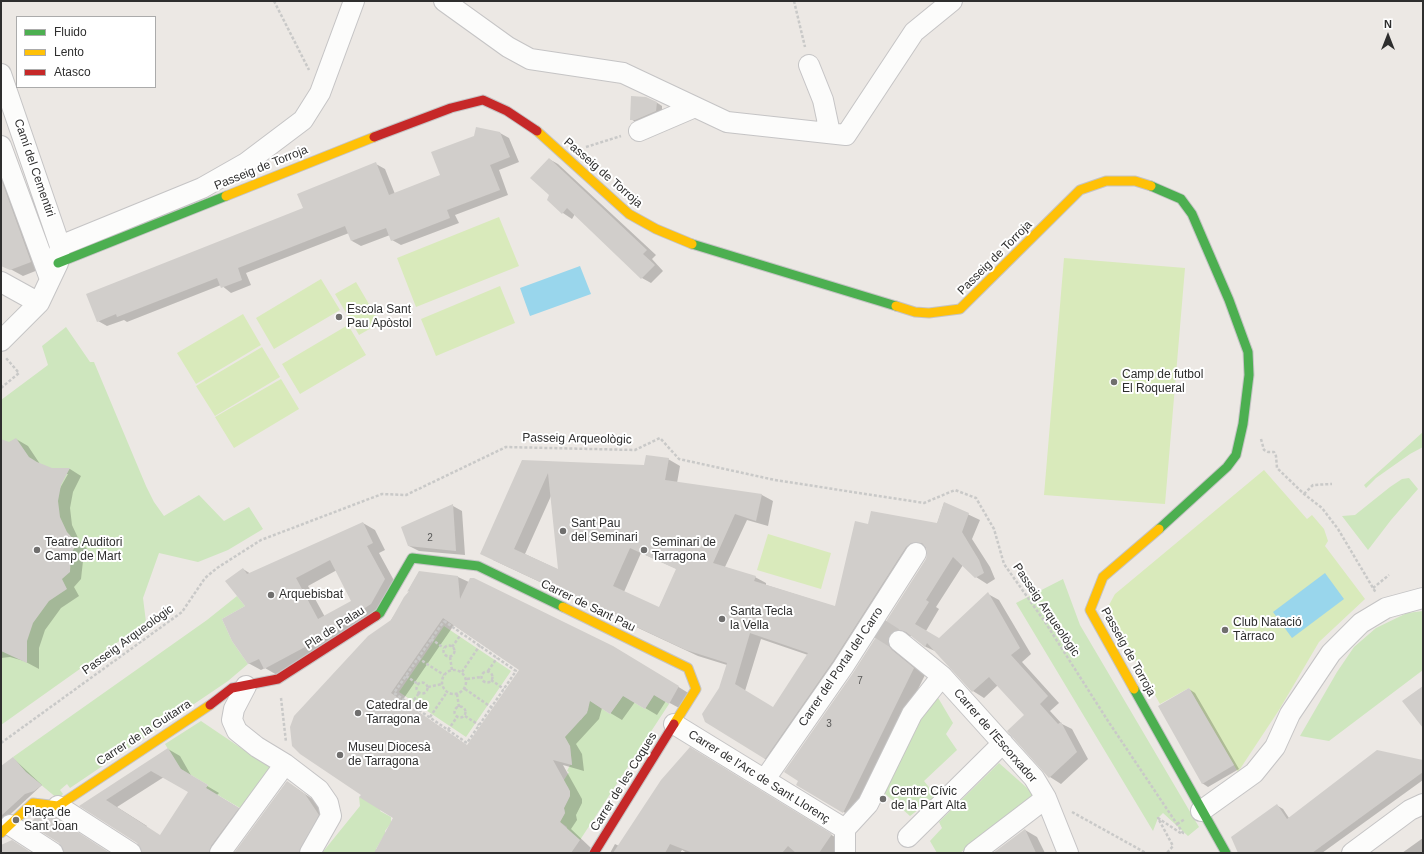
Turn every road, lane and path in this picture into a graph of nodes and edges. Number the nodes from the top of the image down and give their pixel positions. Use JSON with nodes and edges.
{"nodes":[{"id":1,"x":274,"y":1,"type":"edge"},
{"id":2,"x":354,"y":1,"type":"edge"},
{"id":3,"x":444,"y":1,"type":"edge"},
{"id":4,"x":794,"y":1,"type":"edge"},
{"id":5,"x":952,"y":1,"type":"edge"},
{"id":6,"x":809,"y":65,"type":"joint"},
{"id":7,"x":1,"y":74,"type":"edge"},
{"id":8,"x":320,"y":92,"type":"junction"},
{"id":9,"x":695,"y":107,"type":"junction"},
{"id":10,"x":639,"y":131,"type":"joint"},
{"id":11,"x":830,"y":133,"type":"junction"},
{"id":12,"x":1,"y":146,"type":"edge"},
{"id":13,"x":564,"y":154,"type":"junction"},
{"id":14,"x":56,"y":263,"type":"junction"},
{"id":15,"x":1,"y":282,"type":"edge"},
{"id":16,"x":39,"y":303,"type":"junction"},
{"id":17,"x":1,"y":341,"type":"edge"},
{"id":18,"x":1,"y":352,"type":"edge"},
{"id":19,"x":1,"y":388,"type":"edge"},
{"id":20,"x":1259,"y":432,"type":"dead end"},
{"id":21,"x":1332,"y":484,"type":"dead end"},
{"id":22,"x":1304,"y":494,"type":"junction"},
{"id":23,"x":916,"y":553,"type":"dead end"},
{"id":24,"x":412,"y":558,"type":"joint"},
{"id":25,"x":1389,"y":575,"type":"dead end"},
{"id":26,"x":1373,"y":588,"type":"junction"},
{"id":27,"x":1376,"y":594,"type":"dead end"},
{"id":28,"x":1423,"y":598,"type":"edge"},
{"id":29,"x":462,"y":633,"type":"junction"},
{"id":30,"x":431,"y":639,"type":"junction"},
{"id":31,"x":899,"y":641,"type":"tunnel mouth"},
{"id":32,"x":480,"y":645,"type":"junction"},
{"id":33,"x":452,"y":647,"type":"junction"},
{"id":34,"x":444,"y":648,"type":"junction"},
{"id":35,"x":450,"y":657,"type":"junction"},
{"id":36,"x":418,"y":658,"type":"junction"},
{"id":37,"x":498,"y":658,"type":"junction"},
{"id":38,"x":452,"y":670,"type":"junction"},
{"id":39,"x":488,"y":671,"type":"junction"},
{"id":40,"x":462,"y":672,"type":"junction"},
{"id":41,"x":444,"y":675,"type":"junction"},
{"id":42,"x":406,"y":676,"type":"junction"},
{"id":43,"x":942,"y":676,"type":"junction"},
{"id":44,"x":481,"y":677,"type":"junction"},
{"id":45,"x":278,"y":679,"type":"junction"},
{"id":46,"x":467,"y":679,"type":"junction"},
{"id":47,"x":491,"y":680,"type":"junction"},
{"id":48,"x":418,"y":684,"type":"junction"},
{"id":49,"x":442,"y":684,"type":"junction"},
{"id":50,"x":246,"y":686,"type":"junction"},
{"id":51,"x":428,"y":687,"type":"junction"},
{"id":52,"x":465,"y":689,"type":"junction"},
{"id":53,"x":504,"y":689,"type":"junction"},
{"id":54,"x":447,"y":692,"type":"junction"},
{"id":55,"x":419,"y":693,"type":"junction"},
{"id":56,"x":457,"y":694,"type":"junction"},
{"id":57,"x":411,"y":704,"type":"junction"},
{"id":58,"x":459,"y":707,"type":"junction"},
{"id":59,"x":491,"y":707,"type":"junction"},
{"id":60,"x":465,"y":716,"type":"junction"},
{"id":61,"x":430,"y":717,"type":"junction"},
{"id":62,"x":457,"y":717,"type":"junction"},
{"id":63,"x":674,"y":724,"type":"junction"},
{"id":64,"x":479,"y":725,"type":"junction"},
{"id":65,"x":284,"y":726,"type":"dead end"},
{"id":66,"x":448,"y":730,"type":"junction"},
{"id":67,"x":1,"y":743,"type":"edge"},
{"id":68,"x":1004,"y":743,"type":"junction"},
{"id":69,"x":285,"y":764,"type":"junction"},
{"id":70,"x":765,"y":779,"type":"junction"},
{"id":71,"x":1046,"y":798,"type":"junction"},
{"id":72,"x":1423,"y":804,"type":"edge"},
{"id":73,"x":58,"y":806,"type":"junction"},
{"id":74,"x":1201,"y":811,"type":"junction"},
{"id":75,"x":6,"y":829,"type":"edge"},
{"id":76,"x":845,"y":829,"type":"junction"},
{"id":77,"x":908,"y":837,"type":"dead end"},
{"id":78,"x":53,"y":853,"type":"edge"},
{"id":79,"x":131,"y":853,"type":"edge"},
{"id":80,"x":220,"y":853,"type":"edge"},
{"id":81,"x":310,"y":853,"type":"edge"},
{"id":82,"x":594,"y":853,"type":"edge"},
{"id":83,"x":845,"y":853,"type":"edge"},
{"id":84,"x":974,"y":853,"type":"edge"},
{"id":85,"x":1068,"y":853,"type":"edge"},
{"id":86,"x":1146,"y":853,"type":"edge"},
{"id":87,"x":1167,"y":853,"type":"edge"},
{"id":88,"x":1226,"y":853,"type":"edge"},
{"id":89,"x":1352,"y":853,"type":"edge"}],
"edges":[{"from":1,"to":8,"type":"path"},
{"from":2,"to":8,"type":"street"},
{"from":3,"to":9,"type":"street"},
{"from":4,"to":6,"type":"path"},
{"from":5,"to":11,"type":"street"},
{"from":6,"to":11,"type":"street"},
{"from":7,"to":14,"type":"street","name":"Camí del Cementiri"},
{"from":8,"to":14,"type":"street"},
{"from":9,"to":10,"type":"street"},
{"from":9,"to":11,"type":"street"},
{"from":10,"to":13,"type":"path"},
{"from":12,"to":14,"type":"street","name":"Camí del Cementiri"},
{"from":13,"to":14,"type":"street","name":"Passeig de Torroja"},
{"from":13,"to":74,"type":"street","name":"Passeig de Torroja"},
{"from":14,"to":16,"type":"street"},
{"from":15,"to":16,"type":"street"},
{"from":16,"to":17,"type":"street"},
{"from":18,"to":19,"type":"path"},
{"from":20,"to":22,"type":"path"},
{"from":21,"to":22,"type":"path"},
{"from":22,"to":26,"type":"path"},
{"from":23,"to":70,"type":"street","name":"Carrer del Portal del Carro"},
{"from":24,"to":45,"type":"street","name":"Pla de Palau"},
{"from":24,"to":63,"type":"street","name":"Carrer de Sant Pau"},
{"from":25,"to":26,"type":"path"},
{"from":26,"to":27,"type":"path"},
{"from":28,"to":74,"type":"street"},
{"from":29,"to":30,"type":"path"},
{"from":29,"to":32,"type":"path"},
{"from":29,"to":33,"type":"path"},
{"from":30,"to":34,"type":"path"},
{"from":30,"to":36,"type":"path"},
{"from":31,"to":43,"type":"street","name":"Carrer de l'Escorxador"},
{"from":32,"to":37,"type":"path"},
{"from":32,"to":40,"type":"path"},
{"from":33,"to":34,"type":"path"},
{"from":33,"to":35,"type":"path"},
{"from":34,"to":35,"type":"path"},
{"from":35,"to":38,"type":"path"},
{"from":36,"to":41,"type":"path"},
{"from":36,"to":42,"type":"path"},
{"from":37,"to":39,"type":"path"},
{"from":37,"to":53,"type":"path"},
{"from":38,"to":40,"type":"path"},
{"from":38,"to":41,"type":"path"},
{"from":39,"to":44,"type":"path"},
{"from":39,"to":47,"type":"path"},
{"from":40,"to":46,"type":"path"},
{"from":41,"to":49,"type":"path"},
{"from":42,"to":48,"type":"path"},
{"from":42,"to":57,"type":"path"},
{"from":43,"to":68,"type":"street","name":"Carrer de l'Escorxador"},
{"from":43,"to":76,"type":"street"},
{"from":44,"to":46,"type":"path"},
{"from":44,"to":47,"type":"path"},
{"from":45,"to":50,"type":"street","name":"Pla de Palau"},
{"from":45,"to":65,"type":"path"},
{"from":46,"to":52,"type":"path"},
{"from":47,"to":53,"type":"path"},
{"from":48,"to":51,"type":"path"},
{"from":48,"to":55,"type":"path"},
{"from":49,"to":51,"type":"path"},
{"from":49,"to":54,"type":"path"},
{"from":50,"to":69,"type":"street"},
{"from":50,"to":73,"type":"street","name":"Carrer de la Guitarra"},
{"from":51,"to":55,"type":"path"},
{"from":52,"to":56,"type":"path"},
{"from":52,"to":59,"type":"path"},
{"from":53,"to":59,"type":"path"},
{"from":54,"to":56,"type":"path"},
{"from":54,"to":61,"type":"path"},
{"from":55,"to":57,"type":"path"},
{"from":56,"to":58,"type":"path"},
{"from":57,"to":61,"type":"path"},
{"from":58,"to":60,"type":"path"},
{"from":58,"to":62,"type":"path"},
{"from":59,"to":64,"type":"path"},
{"from":60,"to":62,"type":"path"},
{"from":60,"to":64,"type":"path"},
{"from":61,"to":66,"type":"path"},
{"from":62,"to":66,"type":"path"},
{"from":63,"to":70,"type":"street","name":"Carrer de l'Arc de Sant Llorenç"},
{"from":63,"to":82,"type":"street","name":"Carrer de les Coques"},
{"from":64,"to":66,"type":"path"},
{"from":67,"to":87,"type":"path","name":"Passeig Arqueològic"},
{"from":68,"to":71,"type":"street","name":"Carrer de l'Escorxador"},
{"from":68,"to":77,"type":"street"},
{"from":69,"to":80,"type":"street"},
{"from":69,"to":81,"type":"street"},
{"from":70,"to":76,"type":"street","name":"Carrer de l'Arc de Sant Llorenç"},
{"from":71,"to":84,"type":"street"},
{"from":71,"to":85,"type":"street","name":"Carrer de l'Escorxador"},
{"from":71,"to":86,"type":"path"},
{"from":72,"to":89,"type":"street"},
{"from":73,"to":75,"type":"street"},
{"from":73,"to":79,"type":"street"},
{"from":74,"to":88,"type":"street","name":"Passeig de Torroja"},
{"from":75,"to":78,"type":"street"},
{"from":76,"to":83,"type":"street"}]}
